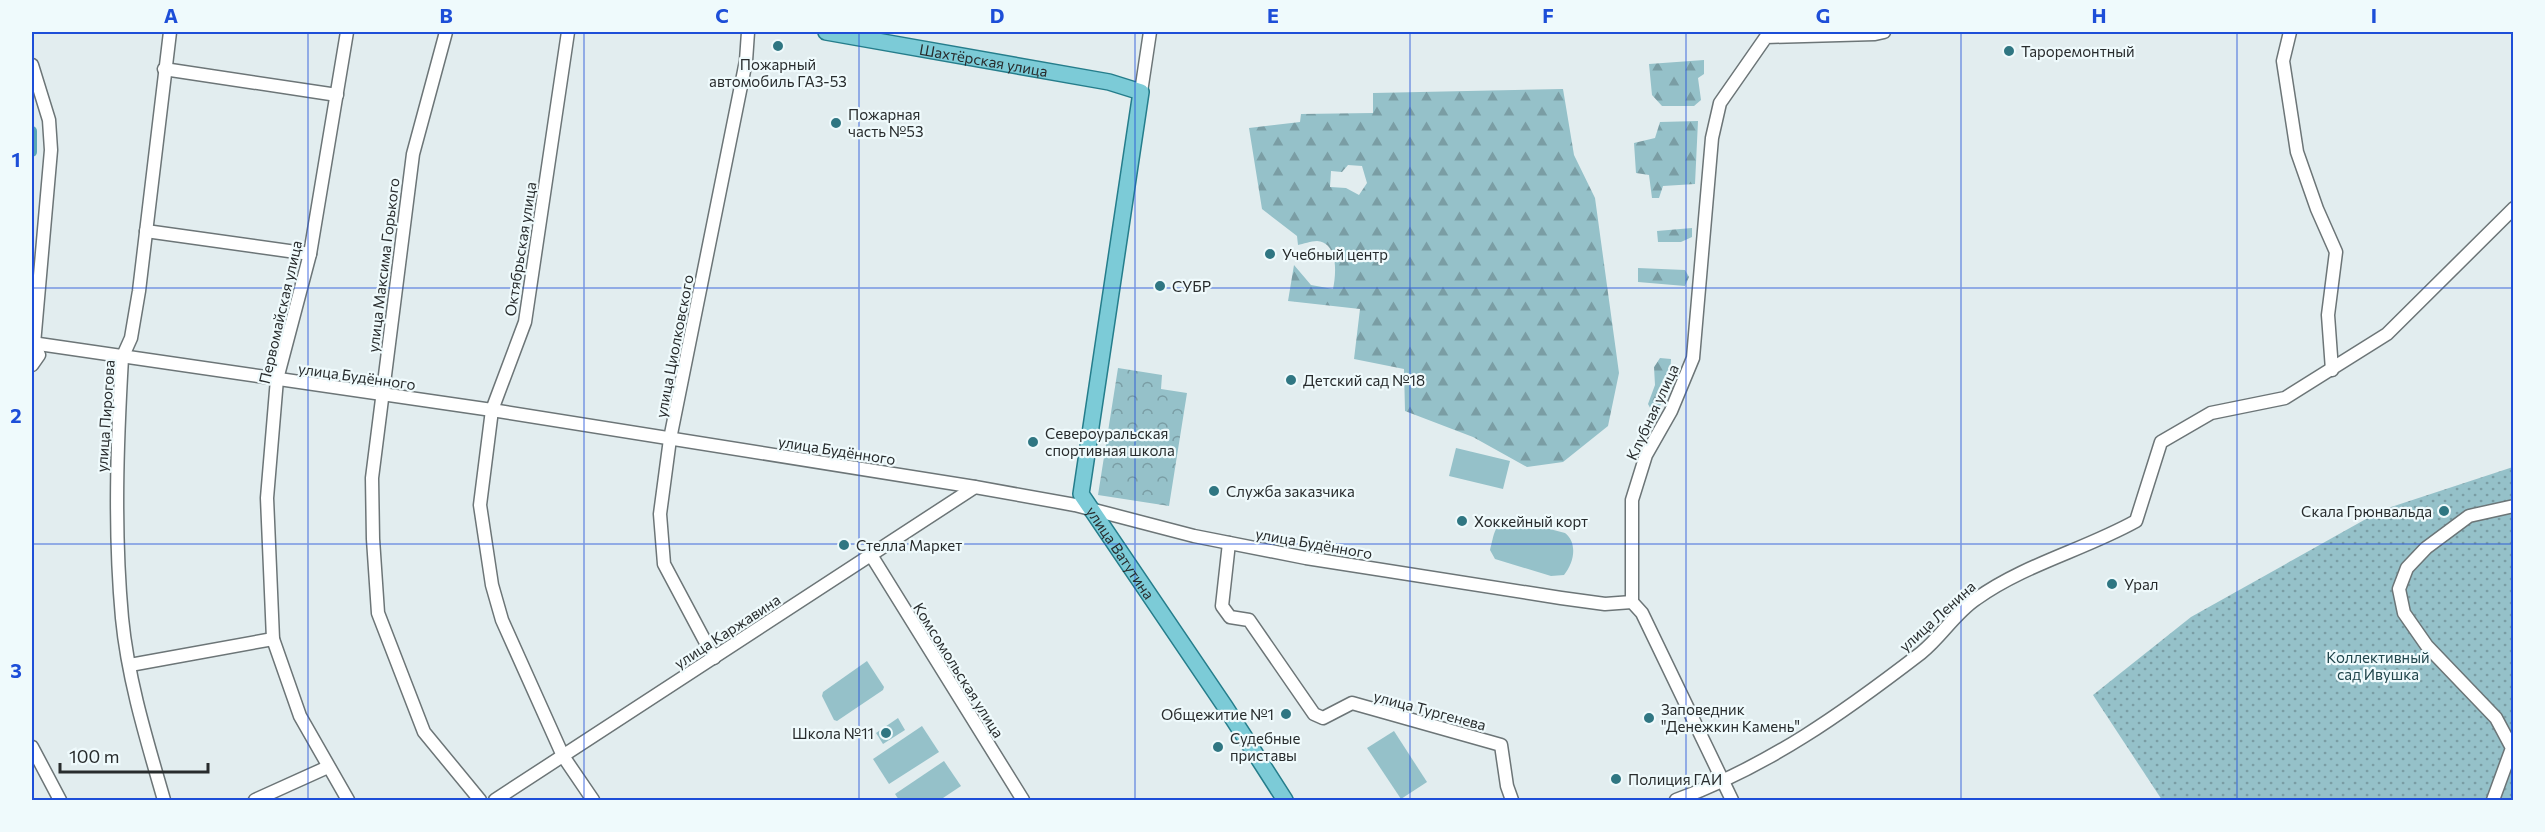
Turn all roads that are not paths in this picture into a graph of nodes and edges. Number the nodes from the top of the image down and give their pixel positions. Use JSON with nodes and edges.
{"nodes":[{"id":1,"x":170,"y":32,"type":"edge"},
{"id":2,"x":347,"y":32,"type":"edge"},
{"id":3,"x":446,"y":32,"type":"edge"},
{"id":4,"x":568,"y":32,"type":"edge"},
{"id":5,"x":748,"y":32,"type":"edge"},
{"id":6,"x":826,"y":32,"type":"edge"},
{"id":7,"x":1150,"y":32,"type":"edge"},
{"id":8,"x":1884,"y":32,"type":"edge"},
{"id":9,"x":2290,"y":32,"type":"edge"},
{"id":10,"x":1766,"y":34,"type":"edge"},
{"id":11,"x":32,"y":65,"type":"edge"},
{"id":12,"x":165,"y":69,"type":"junction"},
{"id":13,"x":1141,"y":92,"type":"junction"},
{"id":14,"x":337,"y":95,"type":"junction"},
{"id":15,"x":2514,"y":208,"type":"edge"},
{"id":16,"x":146,"y":231,"type":"junction"},
{"id":17,"x":310,"y":254,"type":"junction"},
{"id":18,"x":33,"y":344,"type":"edge"},
{"id":19,"x":122,"y":358,"type":"junction"},
{"id":20,"x":32,"y":365,"type":"edge"},
{"id":21,"x":2332,"y":370,"type":"junction"},
{"id":22,"x":277,"y":379,"type":"junction"},
{"id":23,"x":381,"y":394,"type":"junction"},
{"id":24,"x":492,"y":410,"type":"junction"},
{"id":25,"x":670,"y":439,"type":"junction"},
{"id":26,"x":975,"y":487,"type":"junction"},
{"id":27,"x":2514,"y":506,"type":"edge"},
{"id":28,"x":1092,"y":512,"type":"junction"},
{"id":29,"x":1229,"y":543,"type":"junction"},
{"id":30,"x":871,"y":555,"type":"junction"},
{"id":31,"x":1632,"y":602,"type":"junction"},
{"id":32,"x":273,"y":639,"type":"junction"},
{"id":33,"x":714,"y":658,"type":"junction"},
{"id":34,"x":130,"y":665,"type":"junction"},
{"id":35,"x":32,"y":747,"type":"edge"},
{"id":36,"x":2513,"y":747,"type":"edge"},
{"id":37,"x":563,"y":756,"type":"junction"},
{"id":38,"x":328,"y":767,"type":"junction"},
{"id":39,"x":1721,"y":783,"type":"junction"},
{"id":40,"x":60,"y":801,"type":"edge"},
{"id":41,"x":165,"y":801,"type":"edge"},
{"id":42,"x":255,"y":801,"type":"edge"},
{"id":43,"x":348,"y":801,"type":"edge"},
{"id":44,"x":480,"y":801,"type":"edge"},
{"id":45,"x":495,"y":801,"type":"edge"},
{"id":46,"x":593,"y":801,"type":"edge"},
{"id":47,"x":1023,"y":801,"type":"edge"},
{"id":48,"x":1285,"y":801,"type":"edge"},
{"id":49,"x":1512,"y":801,"type":"edge"},
{"id":50,"x":1676,"y":801,"type":"edge"},
{"id":51,"x":1732,"y":801,"type":"edge"},
{"id":52,"x":2493,"y":801,"type":"edge"}],
"edges":[{"from":1,"to":12,"type":"street","name":"улица Пирогова"},
{"from":2,"to":14,"type":"street","name":"Первомайская улица"},
{"from":3,"to":23,"type":"street","name":"улица Максима Горького"},
{"from":4,"to":24,"type":"street","name":"Октябрьская улица"},
{"from":5,"to":25,"type":"street","name":"улица Циолковского"},
{"from":6,"to":13,"type":"main road","name":"Шахтёрская улица"},
{"from":7,"to":13,"type":"street"},
{"from":8,"to":10,"type":"street","name":"Клубная улица"},
{"from":9,"to":21,"type":"street"},
{"from":10,"to":31,"type":"street","name":"Клубная улица"},
{"from":11,"to":18,"type":"street"},
{"from":12,"to":14,"type":"street"},
{"from":12,"to":16,"type":"street","name":"улица Пирогова"},
{"from":13,"to":28,"type":"main road","name":"улица Ватутина"},
{"from":14,"to":17,"type":"street","name":"Первомайская улица"},
{"from":15,"to":21,"type":"street","name":"улица Ленина"},
{"from":16,"to":17,"type":"street"},
{"from":16,"to":19,"type":"street","name":"улица Пирогова"},
{"from":17,"to":22,"type":"street","name":"Первомайская улица"},
{"from":18,"to":19,"type":"street","name":"улица Будённого"},
{"from":18,"to":20,"type":"street"},
{"from":19,"to":22,"type":"street","name":"улица Будённого"},
{"from":19,"to":34,"type":"street","name":"улица Пирогова"},
{"from":21,"to":39,"type":"street","name":"улица Ленина"},
{"from":22,"to":23,"type":"street","name":"улица Будённого"},
{"from":22,"to":32,"type":"street","name":"Первомайская улица"},
{"from":23,"to":24,"type":"street","name":"улица Будённого"},
{"from":23,"to":44,"type":"street","name":"улица Максима Горького"},
{"from":24,"to":25,"type":"street","name":"улица Будённого"},
{"from":24,"to":37,"type":"street","name":"Октябрьская улица"},
{"from":25,"to":26,"type":"street","name":"улица Будённого"},
{"from":25,"to":33,"type":"street","name":"улица Циолковского"},
{"from":26,"to":28,"type":"street","name":"улица Будённого"},
{"from":26,"to":30,"type":"street","name":"улица Каржавина"},
{"from":27,"to":36,"type":"street"},
{"from":28,"to":29,"type":"street","name":"улица Будённого"},
{"from":28,"to":48,"type":"main road","name":"улица Ватутина"},
{"from":29,"to":31,"type":"street","name":"улица Будённого"},
{"from":29,"to":49,"type":"street","name":"улица Тургенева"},
{"from":30,"to":33,"type":"street","name":"улица Каржавина"},
{"from":30,"to":47,"type":"street","name":"Комсомольская улица"},
{"from":31,"to":39,"type":"street"},
{"from":32,"to":34,"type":"street"},
{"from":32,"to":38,"type":"street","name":"Первомайская улица"},
{"from":33,"to":37,"type":"street","name":"улица Каржавина"},
{"from":34,"to":41,"type":"street","name":"улица Пирогова"},
{"from":35,"to":40,"type":"street"},
{"from":36,"to":52,"type":"street"},
{"from":37,"to":45,"type":"street","name":"улица Каржавина"},
{"from":37,"to":46,"type":"street","name":"Октябрьская улица"},
{"from":38,"to":42,"type":"street"},
{"from":38,"to":43,"type":"street","name":"Первомайская улица"},
{"from":39,"to":50,"type":"street","name":"улица Ленина"},
{"from":39,"to":51,"type":"street"}]}
